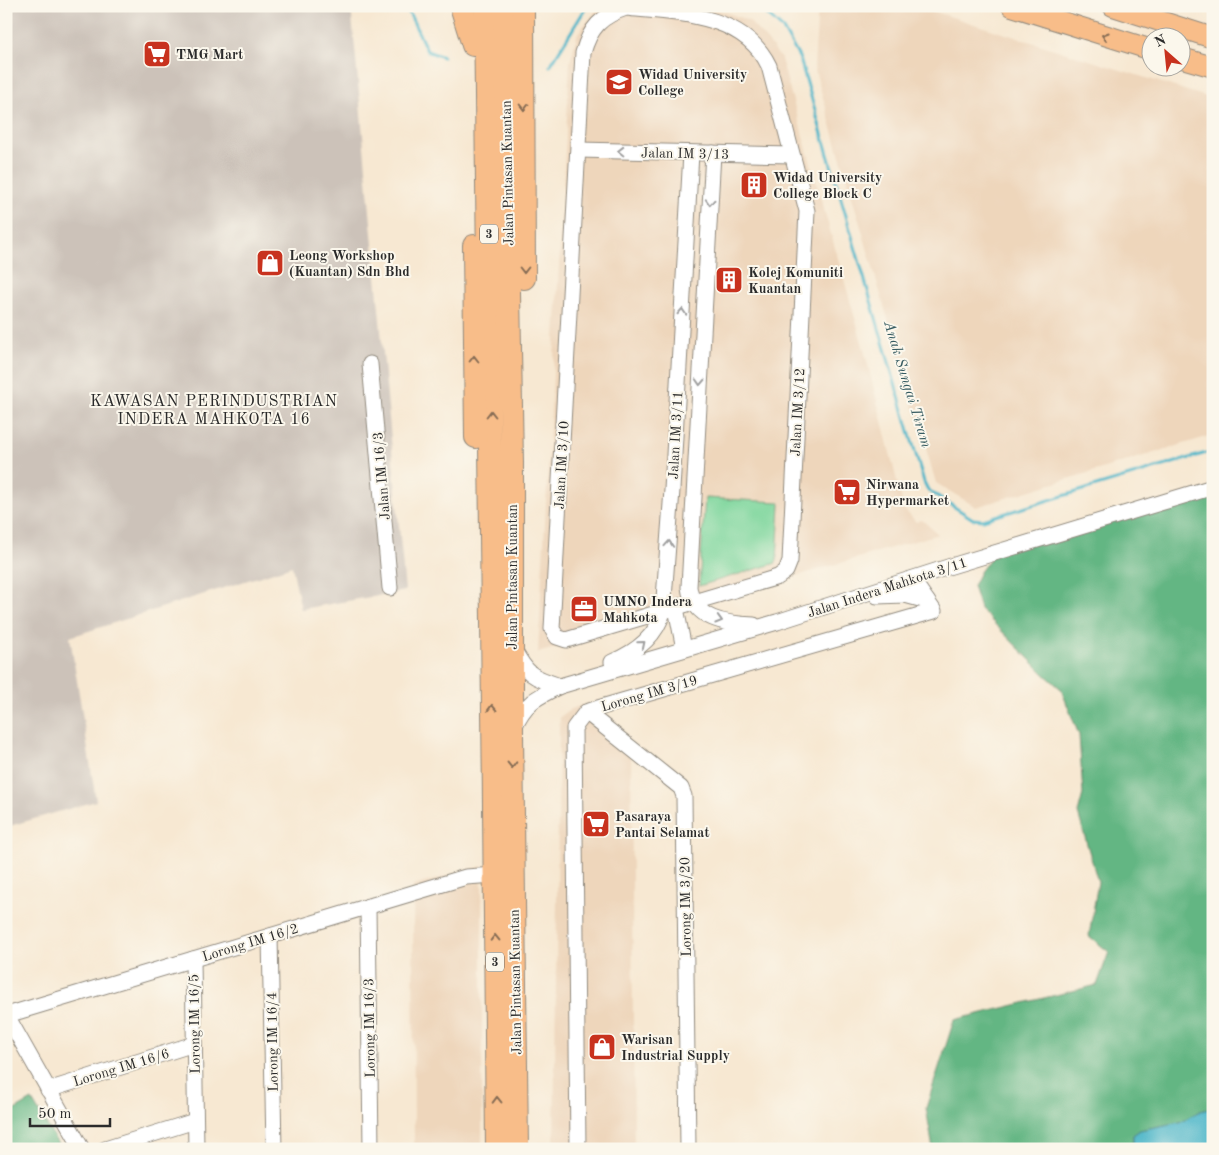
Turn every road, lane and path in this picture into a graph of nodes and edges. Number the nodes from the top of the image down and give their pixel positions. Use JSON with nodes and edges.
{"nodes":[{"id":1,"x":461,"y":6,"type":"edge"},
{"id":2,"x":473,"y":6,"type":"edge"},
{"id":3,"x":485,"y":6,"type":"edge"},
{"id":4,"x":504,"y":6,"type":"edge"},
{"id":5,"x":523,"y":6,"type":"edge"},
{"id":6,"x":537,"y":6,"type":"edge"},
{"id":7,"x":1012,"y":6,"type":"edge"},
{"id":8,"x":1113,"y":6,"type":"edge"},
{"id":9,"x":702,"y":12,"type":"edge"},
{"id":10,"x":1213,"y":38,"type":"edge"},
{"id":11,"x":473,"y":45,"type":"junction"},
{"id":12,"x":1142,"y":47,"type":"edge"},
{"id":13,"x":1192,"y":61,"type":"edge"},
{"id":14,"x":1213,"y":67,"type":"edge"},
{"id":15,"x":524,"y":70,"type":"junction"},
{"id":16,"x":579,"y":150,"type":"junction"},
{"id":17,"x":691,"y":153,"type":"junction"},
{"id":18,"x":713,"y":153,"type":"junction"},
{"id":19,"x":792,"y":155,"type":"junction"},
{"id":20,"x":680,"y":348,"type":"junction"},
{"id":21,"x":702,"y":349,"type":"junction"},
{"id":22,"x":370,"y":364,"type":"dead end"},
{"id":23,"x":502,"y":463,"type":"junction"},
{"id":24,"x":1213,"y":487,"type":"edge"},
{"id":25,"x":512,"y":520,"type":"junction"},
{"id":26,"x":492,"y":546,"type":"junction"},
{"id":27,"x":948,"y":567,"type":"junction"},
{"id":28,"x":912,"y":579,"type":"junction"},
{"id":29,"x":390,"y":588,"type":"dead end"},
{"id":30,"x":864,"y":596,"type":"junction"},
{"id":31,"x":693,"y":603,"type":"junction"},
{"id":32,"x":931,"y":606,"type":"junction"},
{"id":33,"x":669,"y":610,"type":"junction"},
{"id":34,"x":777,"y":622,"type":"junction"},
{"id":35,"x":512,"y":646,"type":"junction"},
{"id":36,"x":684,"y":649,"type":"junction"},
{"id":37,"x":585,"y":678,"type":"junction"},
{"id":38,"x":560,"y":686,"type":"junction"},
{"id":39,"x":586,"y":712,"type":"junction"},
{"id":40,"x":512,"y":734,"type":"junction"},
{"id":41,"x":494,"y":875,"type":"junction"},
{"id":42,"x":368,"y":906,"type":"junction"},
{"id":43,"x":270,"y":936,"type":"junction"},
{"id":44,"x":193,"y":959,"type":"junction"},
{"id":45,"x":7,"y":1014,"type":"edge"},
{"id":46,"x":194,"y":1044,"type":"junction"},
{"id":47,"x":48,"y":1090,"type":"junction"},
{"id":48,"x":195,"y":1121,"type":"junction"},
{"id":49,"x":82,"y":1149,"type":"edge"},
{"id":50,"x":105,"y":1149,"type":"edge"},
{"id":51,"x":196,"y":1149,"type":"edge"},
{"id":52,"x":274,"y":1149,"type":"edge"},
{"id":53,"x":371,"y":1149,"type":"edge"},
{"id":54,"x":497,"y":1149,"type":"edge"},
{"id":55,"x":517,"y":1149,"type":"edge"},
{"id":56,"x":578,"y":1149,"type":"edge"},
{"id":57,"x":688,"y":1149,"type":"edge"}],
"edges":[{"from":1,"to":11,"type":"highway"},
{"from":2,"to":11,"type":"highway"},
{"from":23,"to":3,"type":"highway","name":"Jalan Pintasan Kuantan","number":"3","one_way":true},
{"from":4,"to":23,"type":"highway","name":"Jalan Pintasan Kuantan","number":"3"},
{"from":5,"to":15,"type":"highway"},
{"from":6,"to":15,"type":"highway"},
{"from":12,"to":7,"type":"main road","one_way":true},
{"from":8,"to":10,"type":"main road"},
{"from":9,"to":16,"type":"street","name":"Jalan IM 3/12"},
{"from":9,"to":19,"type":"street","name":"Jalan IM 3/12"},
{"from":26,"to":11,"type":"highway","one_way":true},
{"from":13,"to":14,"type":"main road"},
{"from":15,"to":25,"type":"highway","one_way":true},
{"from":17,"to":16,"type":"street","name":"Jalan IM 3/13","one_way":true},
{"from":16,"to":33,"type":"street","name":"Jalan IM 3/10"},
{"from":17,"to":18,"type":"street","name":"Jalan IM 3/13"},
{"from":20,"to":17,"type":"street","name":"Jalan IM 3/11","one_way":true},
{"from":18,"to":19,"type":"street","name":"Jalan IM 3/13"},
{"from":18,"to":21,"type":"street","name":"Jalan IM 3/11","one_way":true},
{"from":19,"to":31,"type":"street","name":"Jalan IM 3/12"},
{"from":20,"to":21,"type":"street"},
{"from":33,"to":20,"type":"street","name":"Jalan IM 3/11","one_way":true},
{"from":21,"to":31,"type":"street","name":"Jalan IM 3/11","one_way":true},
{"from":22,"to":29,"type":"street","name":"Jalan IM 16/3"},
{"from":23,"to":25,"type":"highway","name":"Jalan Pintasan Kuantan","number":"3"},
{"from":23,"to":26,"type":"highway","name":"Jalan Pintasan Kuantan","number":"3"},
{"from":24,"to":27,"type":"street","name":"Jalan Indera Mahkota 3/11"},
{"from":25,"to":35,"type":"highway","name":"Jalan Pintasan Kuantan","number":"3"},
{"from":41,"to":26,"type":"highway","name":"Jalan Pintasan Kuantan","number":"3","one_way":true},
{"from":27,"to":28,"type":"street","name":"Jalan Indera Mahkota 3/11"},
{"from":27,"to":32,"type":"street"},
{"from":28,"to":30,"type":"street","name":"Jalan Indera Mahkota 3/11"},
{"from":28,"to":32,"type":"street"},
{"from":30,"to":32,"type":"street"},
{"from":30,"to":34,"type":"street","name":"Jalan Indera Mahkota 3/11"},
{"from":31,"to":33,"type":"street","name":"Jalan IM 3/10"},
{"from":31,"to":34,"type":"street","one_way":true},
{"from":32,"to":39,"type":"street","name":"Lorong IM 3/19"},
{"from":33,"to":36,"type":"street"},
{"from":37,"to":33,"type":"street","name":"Jalan IM 3/11","one_way":true},
{"from":34,"to":36,"type":"street","name":"Jalan Indera Mahkota 3/11"},
{"from":35,"to":38,"type":"street"},
{"from":35,"to":40,"type":"highway","name":"Jalan Pintasan Kuantan","number":"3"},
{"from":36,"to":37,"type":"street","name":"Jalan Indera Mahkota 3/11"},
{"from":37,"to":38,"type":"street","name":"Jalan Indera Mahkota 3/11"},
{"from":38,"to":40,"type":"street","name":"Jalan Indera Mahkota 3/11"},
{"from":39,"to":56,"type":"street","name":"Lorong IM 3/19"},
{"from":39,"to":57,"type":"street","name":"Lorong IM 3/20"},
{"from":40,"to":55,"type":"highway","name":"Jalan Pintasan Kuantan","number":"3","one_way":true},
{"from":41,"to":42,"type":"street","name":"Lorong IM 16/2"},
{"from":54,"to":41,"type":"highway","name":"Jalan Pintasan Kuantan","number":"3","one_way":true},
{"from":42,"to":43,"type":"street","name":"Lorong IM 16/2"},
{"from":42,"to":53,"type":"street","name":"Lorong IM 16/3"},
{"from":43,"to":44,"type":"street","name":"Lorong IM 16/2"},
{"from":43,"to":52,"type":"street","name":"Lorong IM 16/4"},
{"from":44,"to":45,"type":"street","name":"Lorong IM 16/2"},
{"from":44,"to":46,"type":"street","name":"Lorong IM 16/5"},
{"from":45,"to":47,"type":"street"},
{"from":46,"to":47,"type":"street","name":"Lorong IM 16/6"},
{"from":46,"to":48,"type":"street","name":"Lorong IM 16/5"},
{"from":47,"to":49,"type":"street"},
{"from":48,"to":50,"type":"street"},
{"from":48,"to":51,"type":"street","name":"Lorong IM 16/5"}]}
